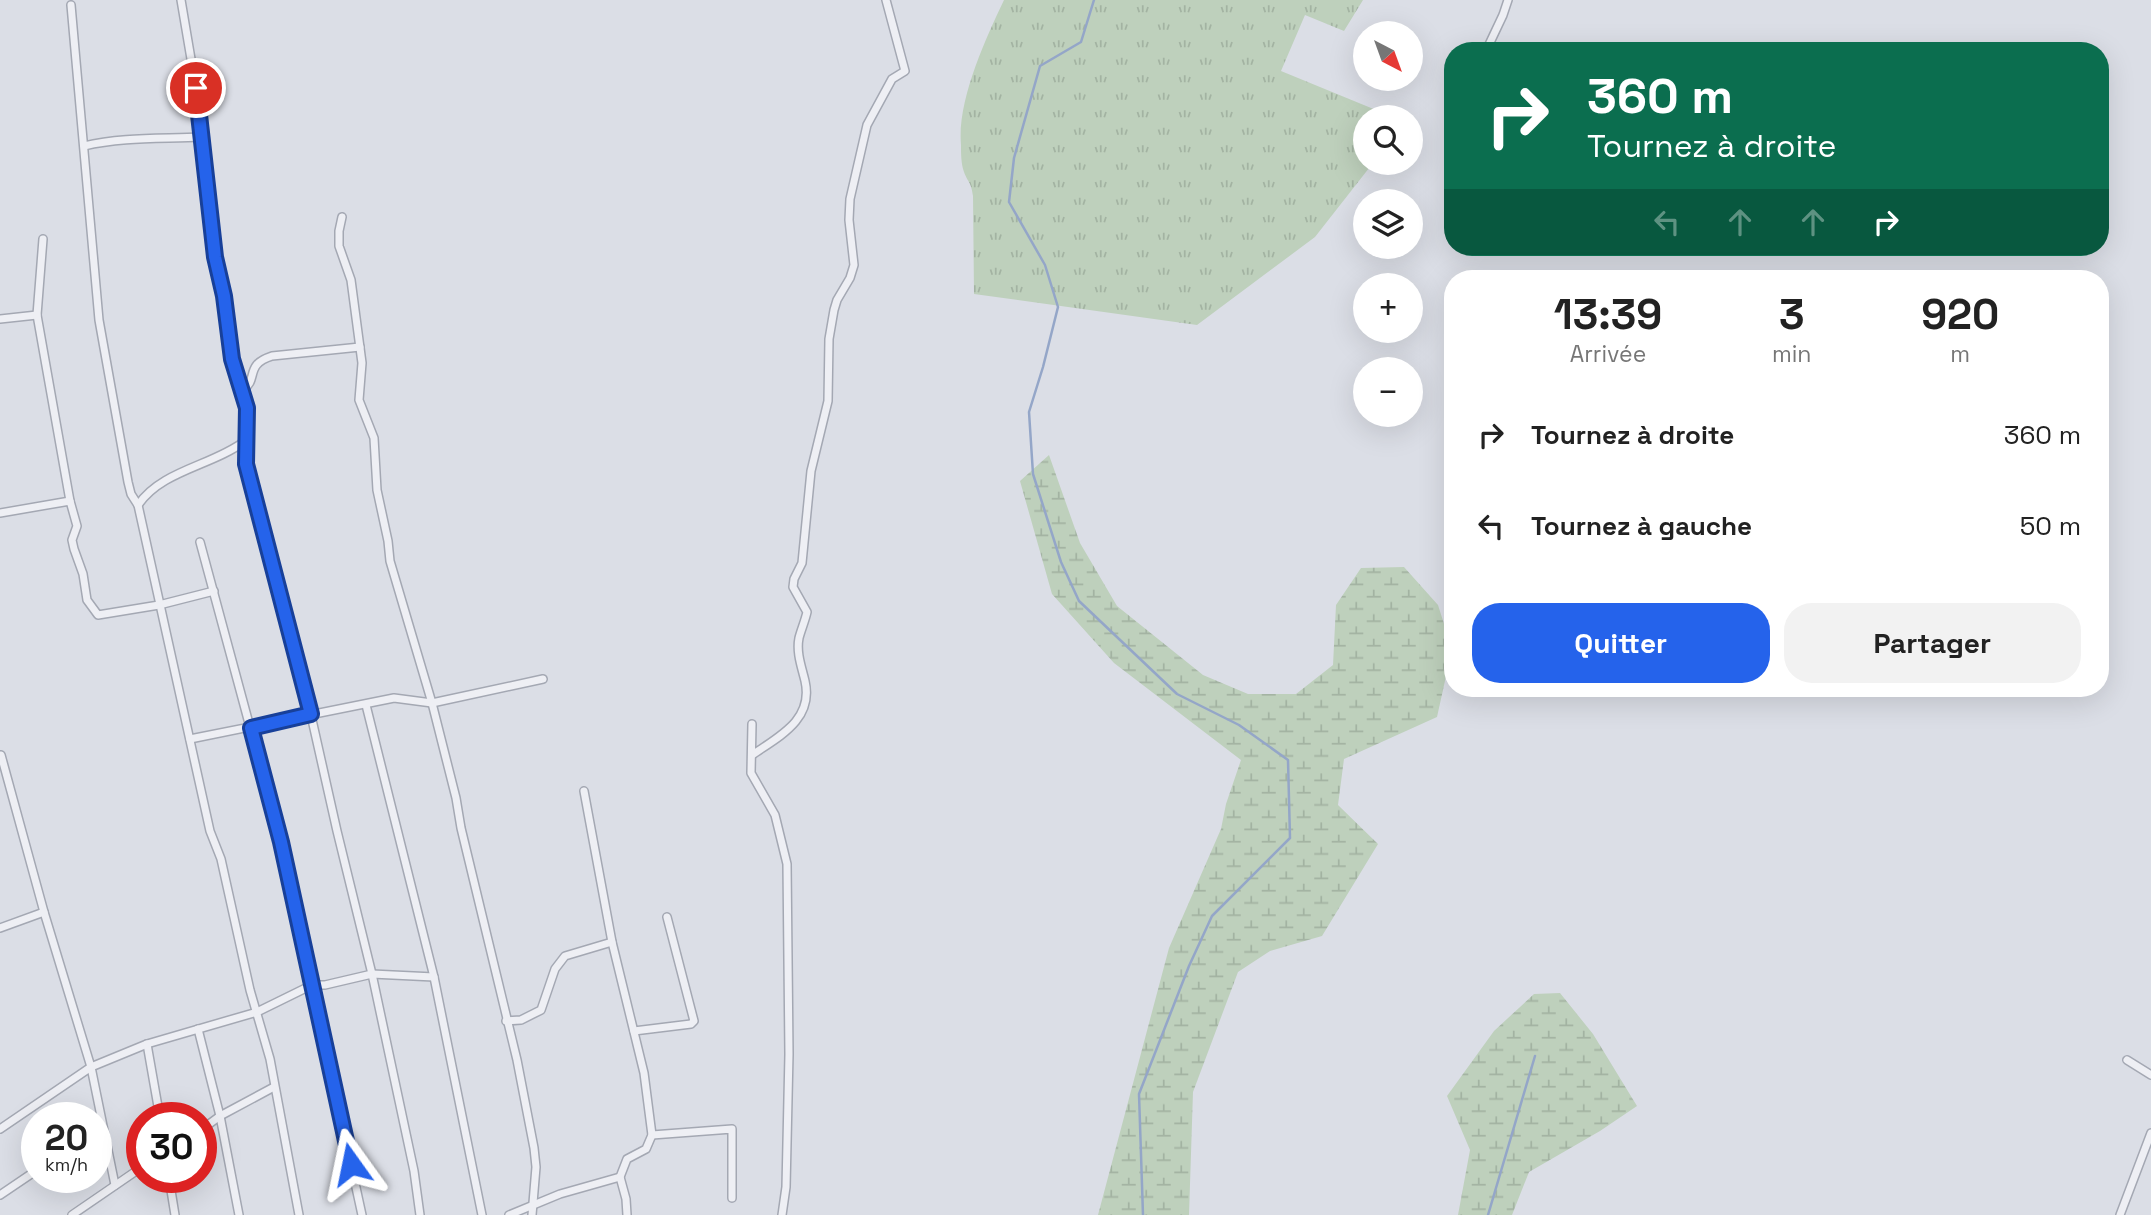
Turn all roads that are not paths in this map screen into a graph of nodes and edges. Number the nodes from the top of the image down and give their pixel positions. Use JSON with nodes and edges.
{"nodes":[{"id":1,"x":181,"y":0,"type":"edge"},
{"id":2,"x":886,"y":0,"type":"edge"},
{"id":3,"x":1508,"y":0,"type":"edge"},
{"id":4,"x":71,"y":5,"type":"dead end"},
{"id":5,"x":1490,"y":42,"type":"edge"},
{"id":6,"x":201,"y":137,"type":"junction"},
{"id":7,"x":84,"y":146,"type":"junction"},
{"id":8,"x":342,"y":217,"type":"dead end"},
{"id":9,"x":43,"y":239,"type":"dead end"},
{"id":10,"x":37,"y":315,"type":"junction"},
{"id":11,"x":0,"y":319,"type":"edge"},
{"id":12,"x":360,"y":347,"type":"junction"},
{"id":13,"x":243,"y":390,"type":"junction"},
{"id":14,"x":245,"y":441,"type":"junction"},
{"id":15,"x":70,"y":501,"type":"junction"},
{"id":16,"x":138,"y":505,"type":"junction"},
{"id":17,"x":0,"y":513,"type":"edge"},
{"id":18,"x":200,"y":542,"type":"dead end"},
{"id":19,"x":214,"y":591,"type":"junction"},
{"id":20,"x":159,"y":605,"type":"junction"},
{"id":21,"x":544,"y":679,"type":"dead end"},
{"id":22,"x":432,"y":703,"type":"junction"},
{"id":23,"x":366,"y":705,"type":"junction"},
{"id":24,"x":311,"y":714,"type":"junction"},
{"id":25,"x":752,"y":724,"type":"dead end"},
{"id":26,"x":251,"y":728,"type":"junction"},
{"id":27,"x":190,"y":739,"type":"junction"},
{"id":28,"x":1,"y":755,"type":"edge"},
{"id":29,"x":752,"y":755,"type":"junction"},
{"id":30,"x":584,"y":791,"type":"dead end"},
{"id":31,"x":44,"y":912,"type":"junction"},
{"id":32,"x":667,"y":917,"type":"dead end"},
{"id":33,"x":0,"y":928,"type":"edge"},
{"id":34,"x":612,"y":942,"type":"junction"},
{"id":35,"x":372,"y":974,"type":"junction"},
{"id":36,"x":434,"y":977,"type":"junction"},
{"id":37,"x":312,"y":985,"type":"junction"},
{"id":38,"x":257,"y":1012,"type":"junction"},
{"id":39,"x":506,"y":1021,"type":"junction"},
{"id":40,"x":198,"y":1029,"type":"junction"},
{"id":41,"x":634,"y":1031,"type":"junction"},
{"id":42,"x":147,"y":1044,"type":"junction"},
{"id":43,"x":2127,"y":1060,"type":"dead end"},
{"id":44,"x":91,"y":1067,"type":"junction"},
{"id":45,"x":2151,"y":1075,"type":"edge"},
{"id":46,"x":274,"y":1087,"type":"junction"},
{"id":47,"x":96,"y":1102,"type":"edge"},
{"id":48,"x":157,"y":1102,"type":"edge"},
{"id":49,"x":220,"y":1116,"type":"junction"},
{"id":50,"x":217,"y":1118,"type":"edge"},
{"id":51,"x":0,"y":1129,"type":"edge"},
{"id":52,"x":2151,"y":1133,"type":"edge"},
{"id":53,"x":652,"y":1135,"type":"junction"},
{"id":54,"x":126,"y":1177,"type":"edge"},
{"id":55,"x":620,"y":1177,"type":"junction"},
{"id":56,"x":112,"y":1178,"type":"edge"},
{"id":57,"x":21,"y":1181,"type":"edge"},
{"id":58,"x":114,"y":1185,"type":"junction"},
{"id":59,"x":171,"y":1193,"type":"edge"},
{"id":60,"x":0,"y":1195,"type":"edge"},
{"id":61,"x":733,"y":1198,"type":"dead end"},
{"id":62,"x":533,"y":1205,"type":"junction"},
{"id":63,"x":72,"y":1215,"type":"edge"},
{"id":64,"x":175,"y":1215,"type":"edge"},
{"id":65,"x":239,"y":1215,"type":"edge"},
{"id":66,"x":299,"y":1215,"type":"edge"},
{"id":67,"x":362,"y":1215,"type":"edge"},
{"id":68,"x":420,"y":1215,"type":"edge"},
{"id":69,"x":482,"y":1215,"type":"edge"},
{"id":70,"x":509,"y":1215,"type":"edge"},
{"id":71,"x":532,"y":1215,"type":"edge"},
{"id":72,"x":627,"y":1215,"type":"edge"},
{"id":73,"x":782,"y":1215,"type":"edge"},
{"id":74,"x":2120,"y":1215,"type":"edge"}],
"edges":[{"from":1,"to":6,"type":"street"},
{"from":2,"to":29,"type":"street"},
{"from":3,"to":5,"type":"street"},
{"from":4,"to":7,"type":"street"},
{"from":6,"to":7,"type":"street"},
{"from":6,"to":13,"type":"street"},
{"from":7,"to":16,"type":"street"},
{"from":8,"to":12,"type":"street"},
{"from":9,"to":10,"type":"street"},
{"from":10,"to":11,"type":"street"},
{"from":10,"to":15,"type":"street"},
{"from":12,"to":13,"type":"street"},
{"from":12,"to":22,"type":"street"},
{"from":13,"to":14,"type":"street"},
{"from":14,"to":16,"type":"street"},
{"from":14,"to":24,"type":"street"},
{"from":15,"to":17,"type":"street"},
{"from":15,"to":20,"type":"street"},
{"from":16,"to":20,"type":"street"},
{"from":18,"to":19,"type":"street"},
{"from":19,"to":20,"type":"street"},
{"from":19,"to":26,"type":"street"},
{"from":20,"to":27,"type":"street"},
{"from":21,"to":22,"type":"street"},
{"from":22,"to":23,"type":"street"},
{"from":22,"to":39,"type":"street"},
{"from":23,"to":24,"type":"street"},
{"from":23,"to":36,"type":"street"},
{"from":24,"to":26,"type":"street"},
{"from":24,"to":35,"type":"street"},
{"from":25,"to":29,"type":"street"},
{"from":26,"to":27,"type":"street"},
{"from":26,"to":37,"type":"street"},
{"from":27,"to":38,"type":"street"},
{"from":28,"to":31,"type":"street"},
{"from":29,"to":73,"type":"street"},
{"from":30,"to":34,"type":"street"},
{"from":31,"to":33,"type":"street"},
{"from":31,"to":44,"type":"street"},
{"from":32,"to":41,"type":"street"},
{"from":34,"to":39,"type":"street"},
{"from":34,"to":41,"type":"street"},
{"from":35,"to":36,"type":"street"},
{"from":35,"to":37,"type":"street"},
{"from":35,"to":68,"type":"street"},
{"from":36,"to":69,"type":"street"},
{"from":37,"to":38,"type":"street"},
{"from":37,"to":67,"type":"street"},
{"from":38,"to":40,"type":"street"},
{"from":38,"to":46,"type":"street"},
{"from":39,"to":62,"type":"street"},
{"from":40,"to":42,"type":"street"},
{"from":40,"to":49,"type":"street"},
{"from":41,"to":53,"type":"street"},
{"from":42,"to":44,"type":"street"},
{"from":42,"to":48,"type":"street"},
{"from":43,"to":45,"type":"street"},
{"from":44,"to":47,"type":"street"},
{"from":44,"to":51,"type":"street"},
{"from":46,"to":49,"type":"street"},
{"from":46,"to":66,"type":"street"},
{"from":49,"to":50,"type":"street"},
{"from":49,"to":65,"type":"street"},
{"from":52,"to":74,"type":"street"},
{"from":53,"to":55,"type":"street"},
{"from":53,"to":61,"type":"street"},
{"from":54,"to":58,"type":"street"},
{"from":55,"to":62,"type":"street"},
{"from":55,"to":72,"type":"street"},
{"from":56,"to":58,"type":"street"},
{"from":57,"to":60,"type":"street"},
{"from":58,"to":63,"type":"street"},
{"from":59,"to":64,"type":"street"},
{"from":62,"to":70,"type":"street"},
{"from":62,"to":71,"type":"street"}]}
